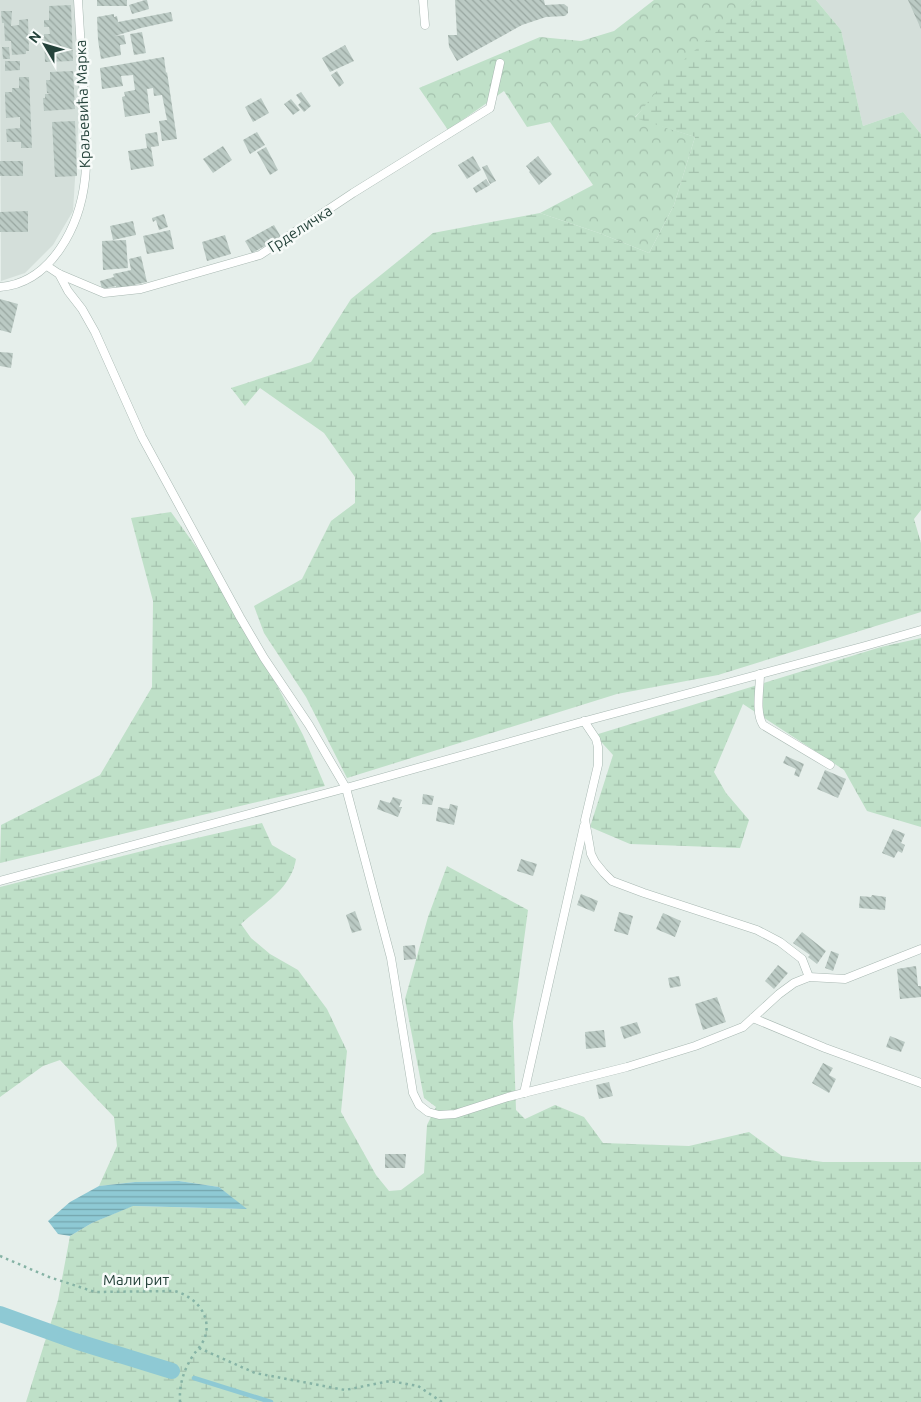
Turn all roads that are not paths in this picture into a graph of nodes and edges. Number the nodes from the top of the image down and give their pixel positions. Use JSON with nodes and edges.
{"nodes":[{"id":1,"x":78,"y":0,"type":"edge"},
{"id":2,"x":424,"y":0,"type":"edge"},
{"id":3,"x":425,"y":25,"type":"dead end"},
{"id":4,"x":500,"y":63,"type":"dead end"},
{"id":5,"x":47,"y":266,"type":"junction"},
{"id":6,"x":59,"y":274,"type":"junction"},
{"id":7,"x":0,"y":287,"type":"edge"},
{"id":8,"x":921,"y":630,"type":"edge"},
{"id":9,"x":760,"y":674,"type":"junction"},
{"id":10,"x":584,"y":722,"type":"junction"},
{"id":11,"x":830,"y":765,"type":"dead end"},
{"id":12,"x":346,"y":788,"type":"junction"},
{"id":13,"x":585,"y":820,"type":"junction"},
{"id":14,"x":0,"y":881,"type":"edge"},
{"id":15,"x":921,"y":949,"type":"edge"},
{"id":16,"x":809,"y":977,"type":"junction"},
{"id":17,"x":753,"y":1018,"type":"junction"},
{"id":18,"x":921,"y":1083,"type":"edge"},
{"id":19,"x":524,"y":1093,"type":"junction"}],
"edges":[{"from":1,"to":5,"type":"lane","name":"Краљевића Марка"},
{"from":2,"to":3,"type":"lane"},
{"from":4,"to":6,"type":"lane","name":"Грделичка"},
{"from":5,"to":6,"type":"lane","name":"Грделичка"},
{"from":5,"to":7,"type":"lane","name":"Краљевића Марка"},
{"from":6,"to":12,"type":"lane"},
{"from":8,"to":9,"type":"lane"},
{"from":9,"to":10,"type":"lane"},
{"from":9,"to":11,"type":"lane"},
{"from":10,"to":12,"type":"lane"},
{"from":10,"to":13,"type":"lane"},
{"from":12,"to":14,"type":"lane"},
{"from":12,"to":19,"type":"lane"},
{"from":13,"to":16,"type":"lane"},
{"from":13,"to":19,"type":"lane"},
{"from":15,"to":16,"type":"lane"},
{"from":16,"to":17,"type":"lane"},
{"from":17,"to":18,"type":"lane"},
{"from":17,"to":19,"type":"lane"}]}
